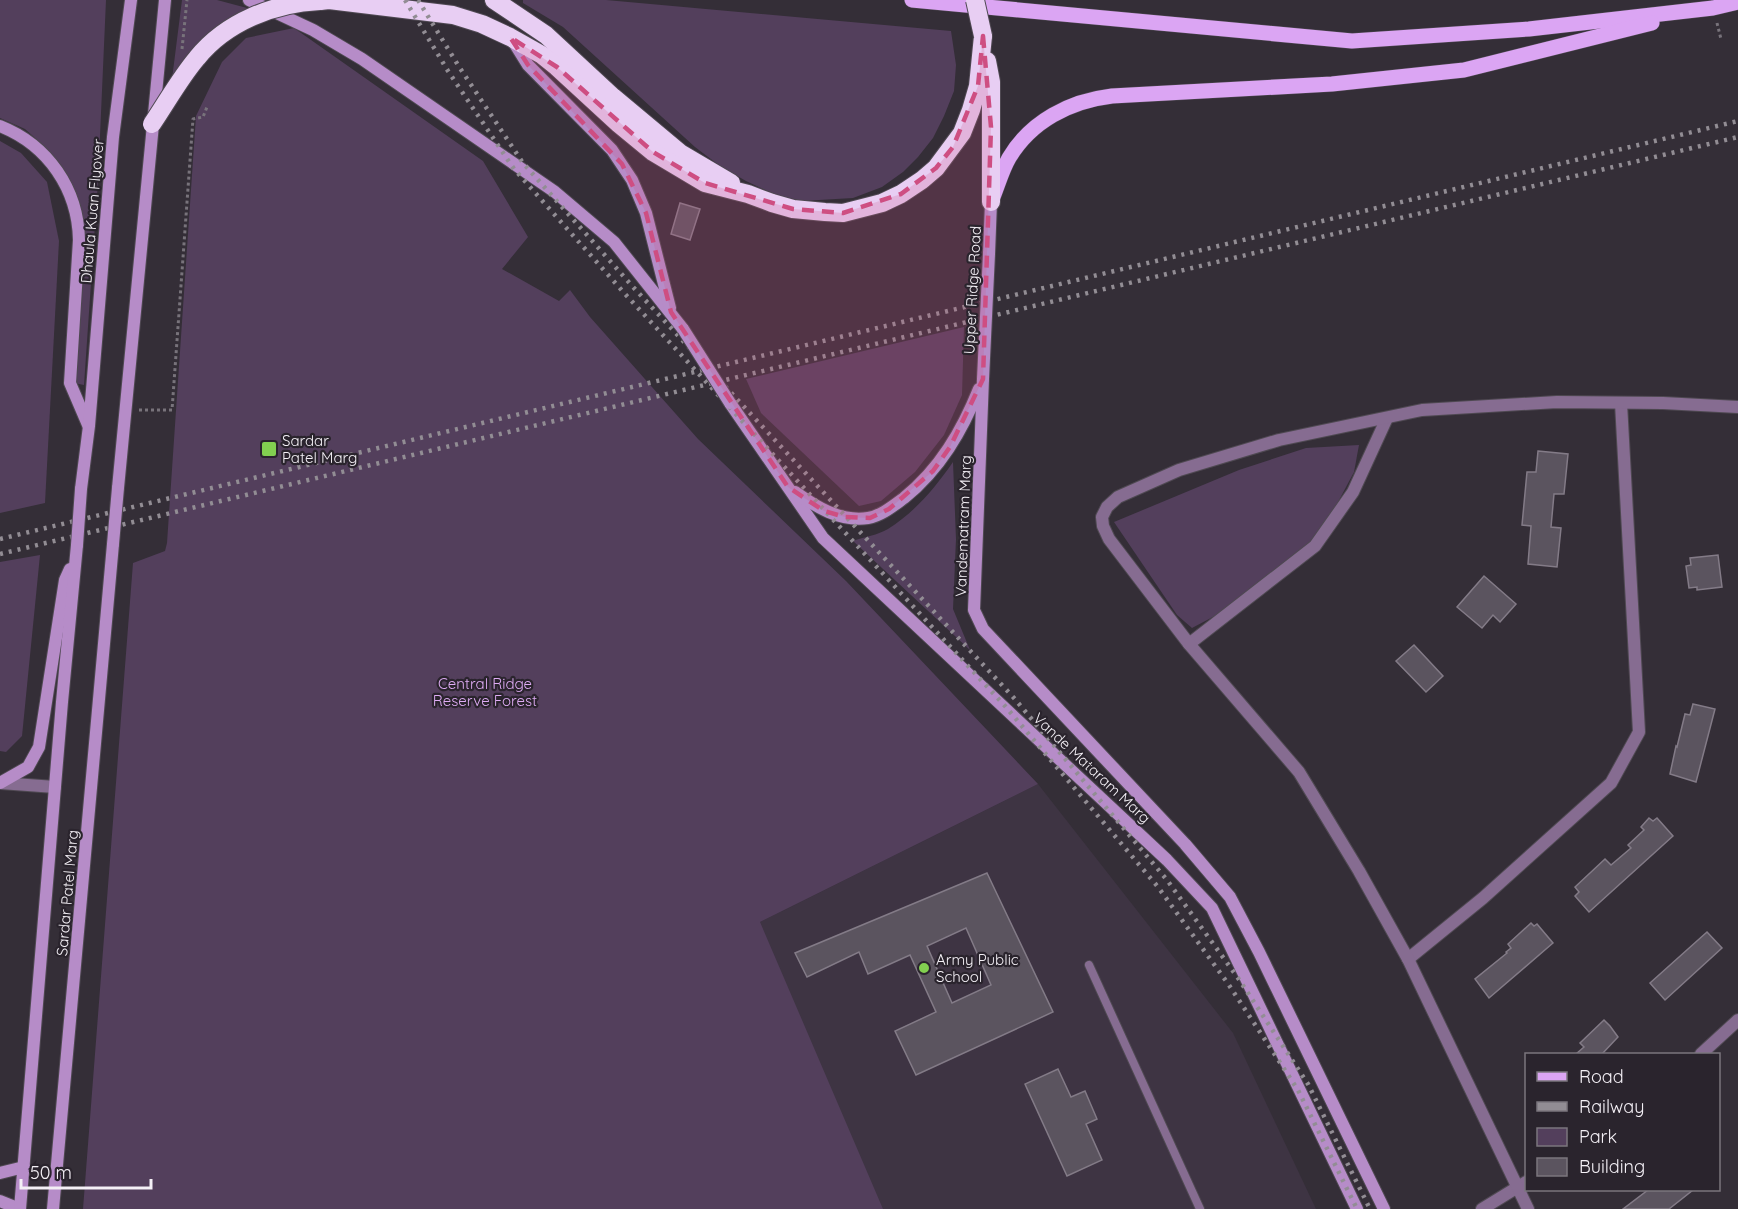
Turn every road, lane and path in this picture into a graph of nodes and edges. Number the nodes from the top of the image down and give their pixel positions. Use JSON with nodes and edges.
{"nodes":[{"id":1,"x":131,"y":0,"type":"edge"},
{"id":2,"x":165,"y":0,"type":"edge"},
{"id":3,"x":187,"y":0,"type":"edge"},
{"id":4,"x":249,"y":0,"type":"edge"},
{"id":5,"x":494,"y":0,"type":"edge"},
{"id":6,"x":912,"y":0,"type":"edge"},
{"id":7,"x":975,"y":0,"type":"edge"},
{"id":8,"x":320,"y":1,"type":"edge"},
{"id":9,"x":1738,"y":2,"type":"edge"},
{"id":10,"x":1713,"y":8,"type":"junction"},
{"id":11,"x":983,"y":36,"type":"junction"},
{"id":12,"x":510,"y":37,"type":"junction"},
{"id":13,"x":181,"y":54,"type":"dead end"},
{"id":14,"x":207,"y":107,"type":"dead end"},
{"id":15,"x":152,"y":124,"type":"junction"},
{"id":16,"x":0,"y":126,"type":"edge"},
{"id":17,"x":748,"y":194,"type":"junction"},
{"id":18,"x":991,"y":202,"type":"junction"},
{"id":19,"x":671,"y":312,"type":"junction"},
{"id":20,"x":983,"y":379,"type":"junction"},
{"id":21,"x":1620,"y":403,"type":"junction"},
{"id":22,"x":1738,"y":407,"type":"edge"},
{"id":23,"x":125,"y":410,"type":"junction"},
{"id":24,"x":1387,"y":418,"type":"junction"},
{"id":25,"x":89,"y":426,"type":"junction"},
{"id":26,"x":788,"y":487,"type":"junction"},
{"id":27,"x":75,"y":560,"type":"junction"},
{"id":28,"x":1190,"y":644,"type":"junction"},
{"id":29,"x":1062,"y":713,"type":"joint"},
{"id":30,"x":0,"y":783,"type":"edge"},
{"id":31,"x":55,"y":787,"type":"junction"},
{"id":32,"x":1408,"y":959,"type":"junction"},
{"id":33,"x":1089,"y":965,"type":"dead end"},
{"id":34,"x":1738,"y":1020,"type":"edge"},
{"id":35,"x":1702,"y":1053,"type":"edge"},
{"id":36,"x":24,"y":1167,"type":"junction"},
{"id":37,"x":0,"y":1173,"type":"edge"},
{"id":38,"x":1522,"y":1185,"type":"edge"},
{"id":39,"x":0,"y":1201,"type":"edge"},
{"id":40,"x":20,"y":1209,"type":"edge"},
{"id":41,"x":53,"y":1209,"type":"edge"},
{"id":42,"x":1200,"y":1209,"type":"edge"},
{"id":43,"x":1357,"y":1209,"type":"edge"},
{"id":44,"x":1384,"y":1209,"type":"edge"},
{"id":45,"x":1482,"y":1209,"type":"edge"},
{"id":46,"x":1528,"y":1209,"type":"edge"}],
"edges":[{"from":1,"to":25,"type":"main road","name":"Dhaula Kuan Flyover"},
{"from":2,"to":15,"type":"main road"},
{"from":3,"to":13,"type":"path"},
{"from":4,"to":19,"type":"main road"},
{"from":5,"to":17,"type":"highway"},
{"from":6,"to":10,"type":"main road"},
{"from":7,"to":11,"type":"highway","bridge":true},
{"from":8,"to":12,"type":"highway"},
{"from":8,"to":15,"type":"highway","bridge":true},
{"from":9,"to":10,"type":"main road"},
{"from":10,"to":18,"type":"main road"},
{"from":11,"to":17,"type":"highway"},
{"from":11,"to":18,"type":"highway"},
{"from":12,"to":17,"type":"highway"},
{"from":12,"to":19,"type":"main road"},
{"from":14,"to":23,"type":"path"},
{"from":15,"to":23,"type":"main road","name":"Sardar Patel Marg"},
{"from":16,"to":25,"type":"main road"},
{"from":18,"to":20,"type":"main road","name":"Upper Ridge Road","bridge":true},
{"from":19,"to":26,"type":"main road","name":"Vande Mataram Marg","bridge":true},
{"from":20,"to":26,"type":"main road"},
{"from":20,"to":29,"type":"main road","name":"Vandematram Marg"},
{"from":21,"to":22,"type":"street"},
{"from":21,"to":24,"type":"street"},
{"from":21,"to":32,"type":"street"},
{"from":23,"to":41,"type":"main road","name":"Sardar Patel Marg","bridge":true},
{"from":24,"to":28,"type":"street"},
{"from":24,"to":28,"type":"street"},
{"from":25,"to":27,"type":"main road","name":"Dhaula Kuan Flyover","bridge":true},
{"from":26,"to":43,"type":"main road","name":"Vande Mataram Marg"},
{"from":27,"to":30,"type":"main road"},
{"from":27,"to":31,"type":"main road","name":"Sardar Patel Marg"},
{"from":28,"to":32,"type":"street"},
{"from":29,"to":44,"type":"main road","name":"Vande Mataram Marg"},
{"from":30,"to":31,"type":"street"},
{"from":31,"to":36,"type":"main road","name":"Sardar Patel Marg"},
{"from":32,"to":38,"type":"street"},
{"from":33,"to":42,"type":"lane"},
{"from":34,"to":35,"type":"street"},
{"from":36,"to":37,"type":"main road"},
{"from":36,"to":40,"type":"main road","name":"Sardar Patel Marg"},
{"from":38,"to":45,"type":"street"},
{"from":38,"to":46,"type":"street"},
{"from":39,"to":40,"type":"main road"}]}
